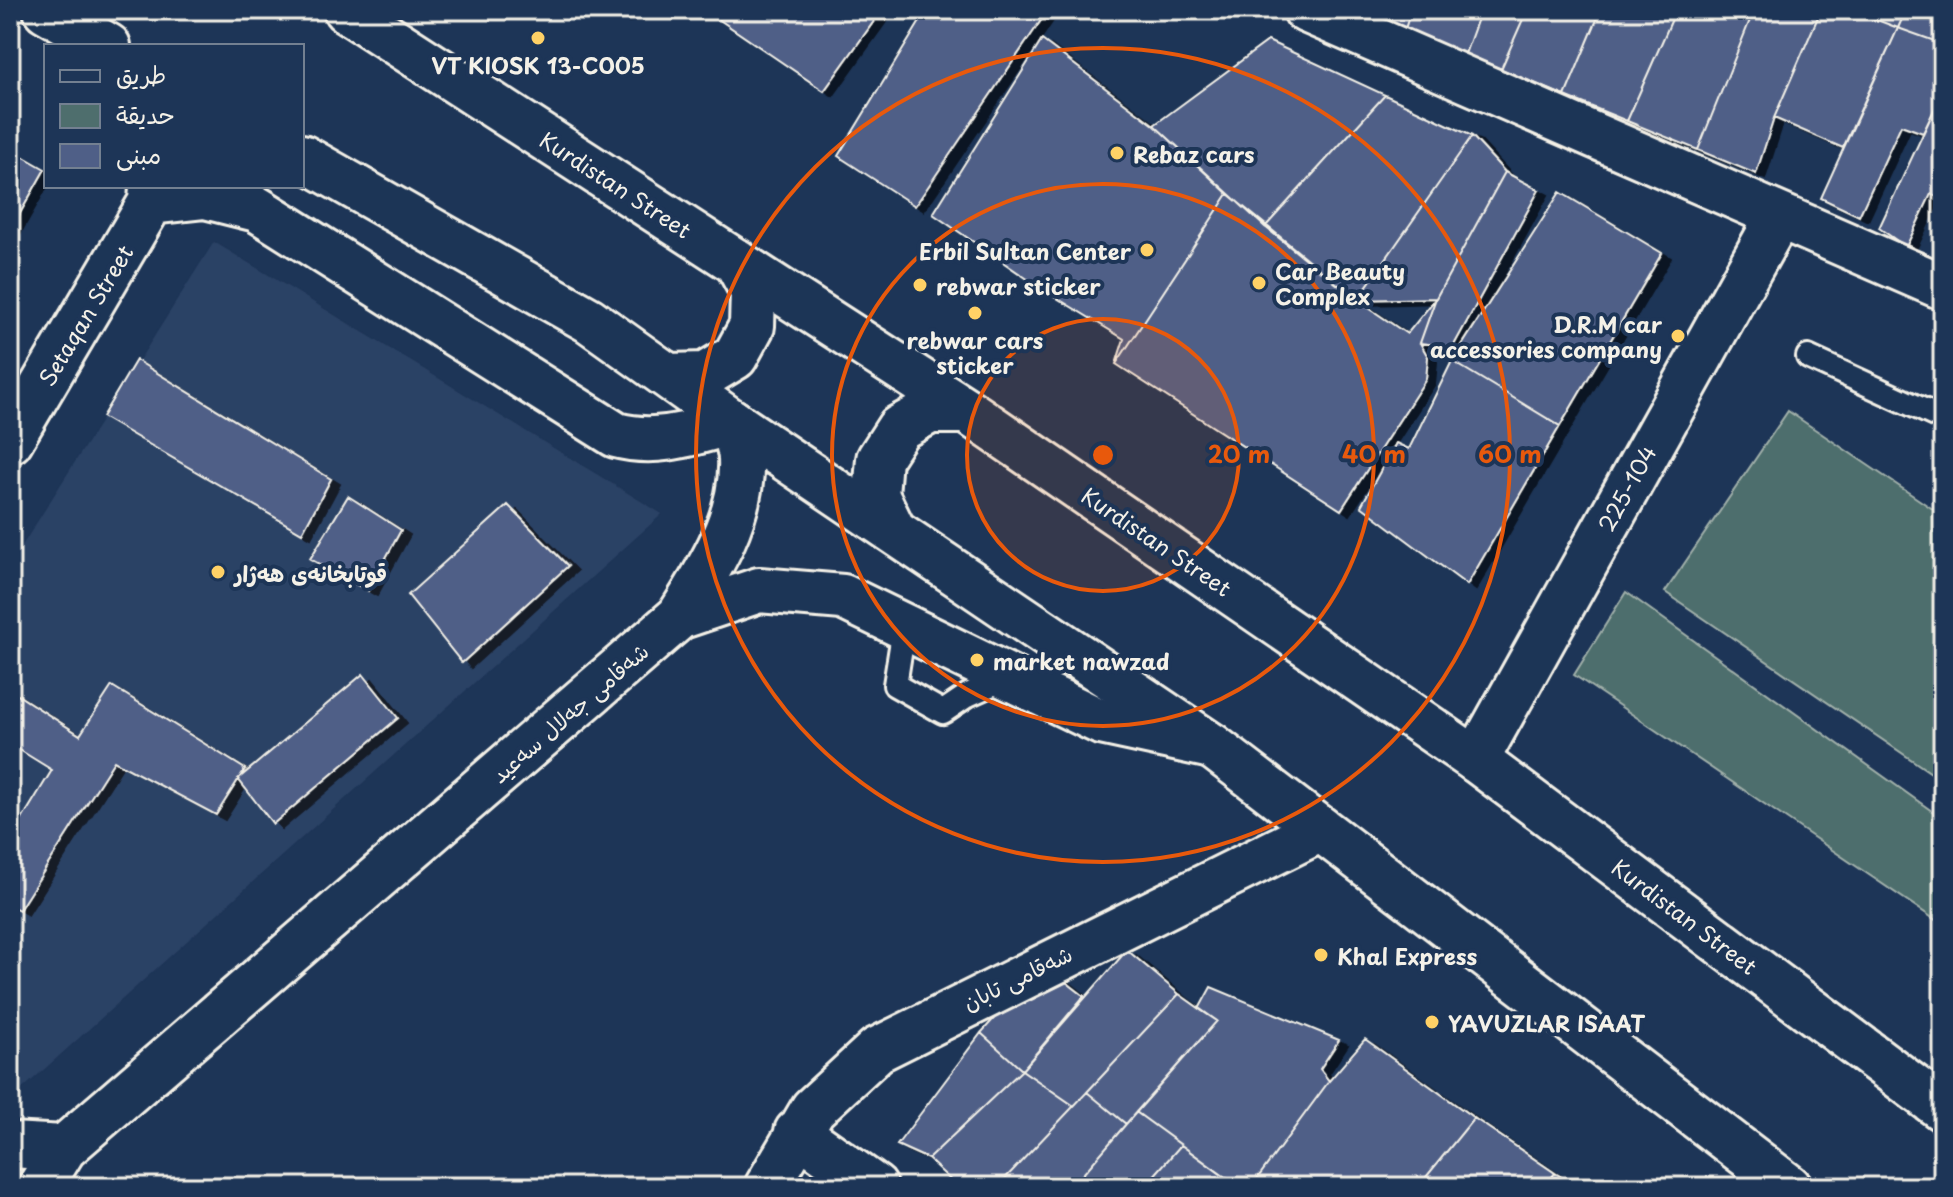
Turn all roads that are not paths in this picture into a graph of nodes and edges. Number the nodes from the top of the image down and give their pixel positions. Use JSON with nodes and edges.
{"nodes":[{"id":1,"x":46,"y":10,"type":"edge"},
{"id":2,"x":346,"y":10,"type":"edge"},
{"id":3,"x":1306,"y":10,"type":"edge"},
{"id":4,"x":100,"y":43,"type":"edge"},
{"id":5,"x":304,"y":158,"type":"edge"},
{"id":6,"x":152,"y":194,"type":"edge"},
{"id":7,"x":1778,"y":218,"type":"junction"},
{"id":8,"x":736,"y":261,"type":"junction"},
{"id":9,"x":1943,"y":287,"type":"edge"},
{"id":10,"x":1808,"y":357,"type":"dead end"},
{"id":11,"x":670,"y":376,"type":"junction"},
{"id":12,"x":967,"y":411,"type":"junction"},
{"id":13,"x":1943,"y":419,"type":"edge"},
{"id":14,"x":732,"y":422,"type":"junction"},
{"id":15,"x":10,"y":441,"type":"edge"},
{"id":16,"x":892,"y":528,"type":"junction"},
{"id":17,"x":679,"y":617,"type":"junction"},
{"id":18,"x":904,"y":628,"type":"junction"},
{"id":19,"x":1006,"y":678,"type":"junction"},
{"id":20,"x":1212,"y":746,"type":"junction"},
{"id":21,"x":1476,"y":760,"type":"junction"},
{"id":22,"x":1319,"y":830,"type":"junction"},
{"id":23,"x":1932,"y":1094,"type":"edge"},
{"id":24,"x":797,"y":1132,"type":"junction"},
{"id":25,"x":10,"y":1145,"type":"edge"},
{"id":26,"x":64,"y":1148,"type":"junction"},
{"id":27,"x":40,"y":1187,"type":"edge"},
{"id":28,"x":767,"y":1187,"type":"edge"},
{"id":29,"x":875,"y":1187,"type":"edge"},
{"id":30,"x":1789,"y":1187,"type":"edge"}],
"edges":[{"from":1,"to":4,"type":"main road"},
{"from":2,"to":8,"type":"main road","name":"Kurdistan Street"},
{"from":3,"to":7,"type":"main road"},
{"from":5,"to":11,"type":"main road"},
{"from":6,"to":14,"type":"main road"},
{"from":6,"to":15,"type":"main road","name":"Setaqan Street"},
{"from":7,"to":9,"type":"main road"},
{"from":7,"to":21,"type":"main road","name":"225-104"},
{"from":8,"to":11,"type":"main road"},
{"from":8,"to":12,"type":"main road","name":"Kurdistan Street"},
{"from":10,"to":13,"type":"lane"},
{"from":11,"to":14,"type":"main road"},
{"from":12,"to":16,"type":"main road"},
{"from":12,"to":21,"type":"main road","name":"Kurdistan Street"},
{"from":14,"to":16,"type":"main road"},
{"from":14,"to":17,"type":"main road"},
{"from":16,"to":20,"type":"main road"},
{"from":17,"to":18,"type":"main road","name":"شەقامی جەلال سەعید"},
{"from":17,"to":26,"type":"main road","name":"شەقامی جەلال سەعید"},
{"from":18,"to":19,"type":"main road","name":"شەقامی جەلال سەعید"},
{"from":18,"to":19,"type":"lane"},
{"from":19,"to":20,"type":"main road","name":"شەقامی جەلال سەعید"},
{"from":20,"to":22,"type":"main road"},
{"from":21,"to":23,"type":"main road","name":"Kurdistan Street"},
{"from":22,"to":24,"type":"main road","name":"شەقامی تابان"},
{"from":22,"to":30,"type":"main road"},
{"from":24,"to":28,"type":"main road","name":"شەقامی تابان"},
{"from":24,"to":29,"type":"main road"},
{"from":25,"to":26,"type":"main road"},
{"from":26,"to":27,"type":"main road","name":"شەقامی جەلال سەعید"}]}
